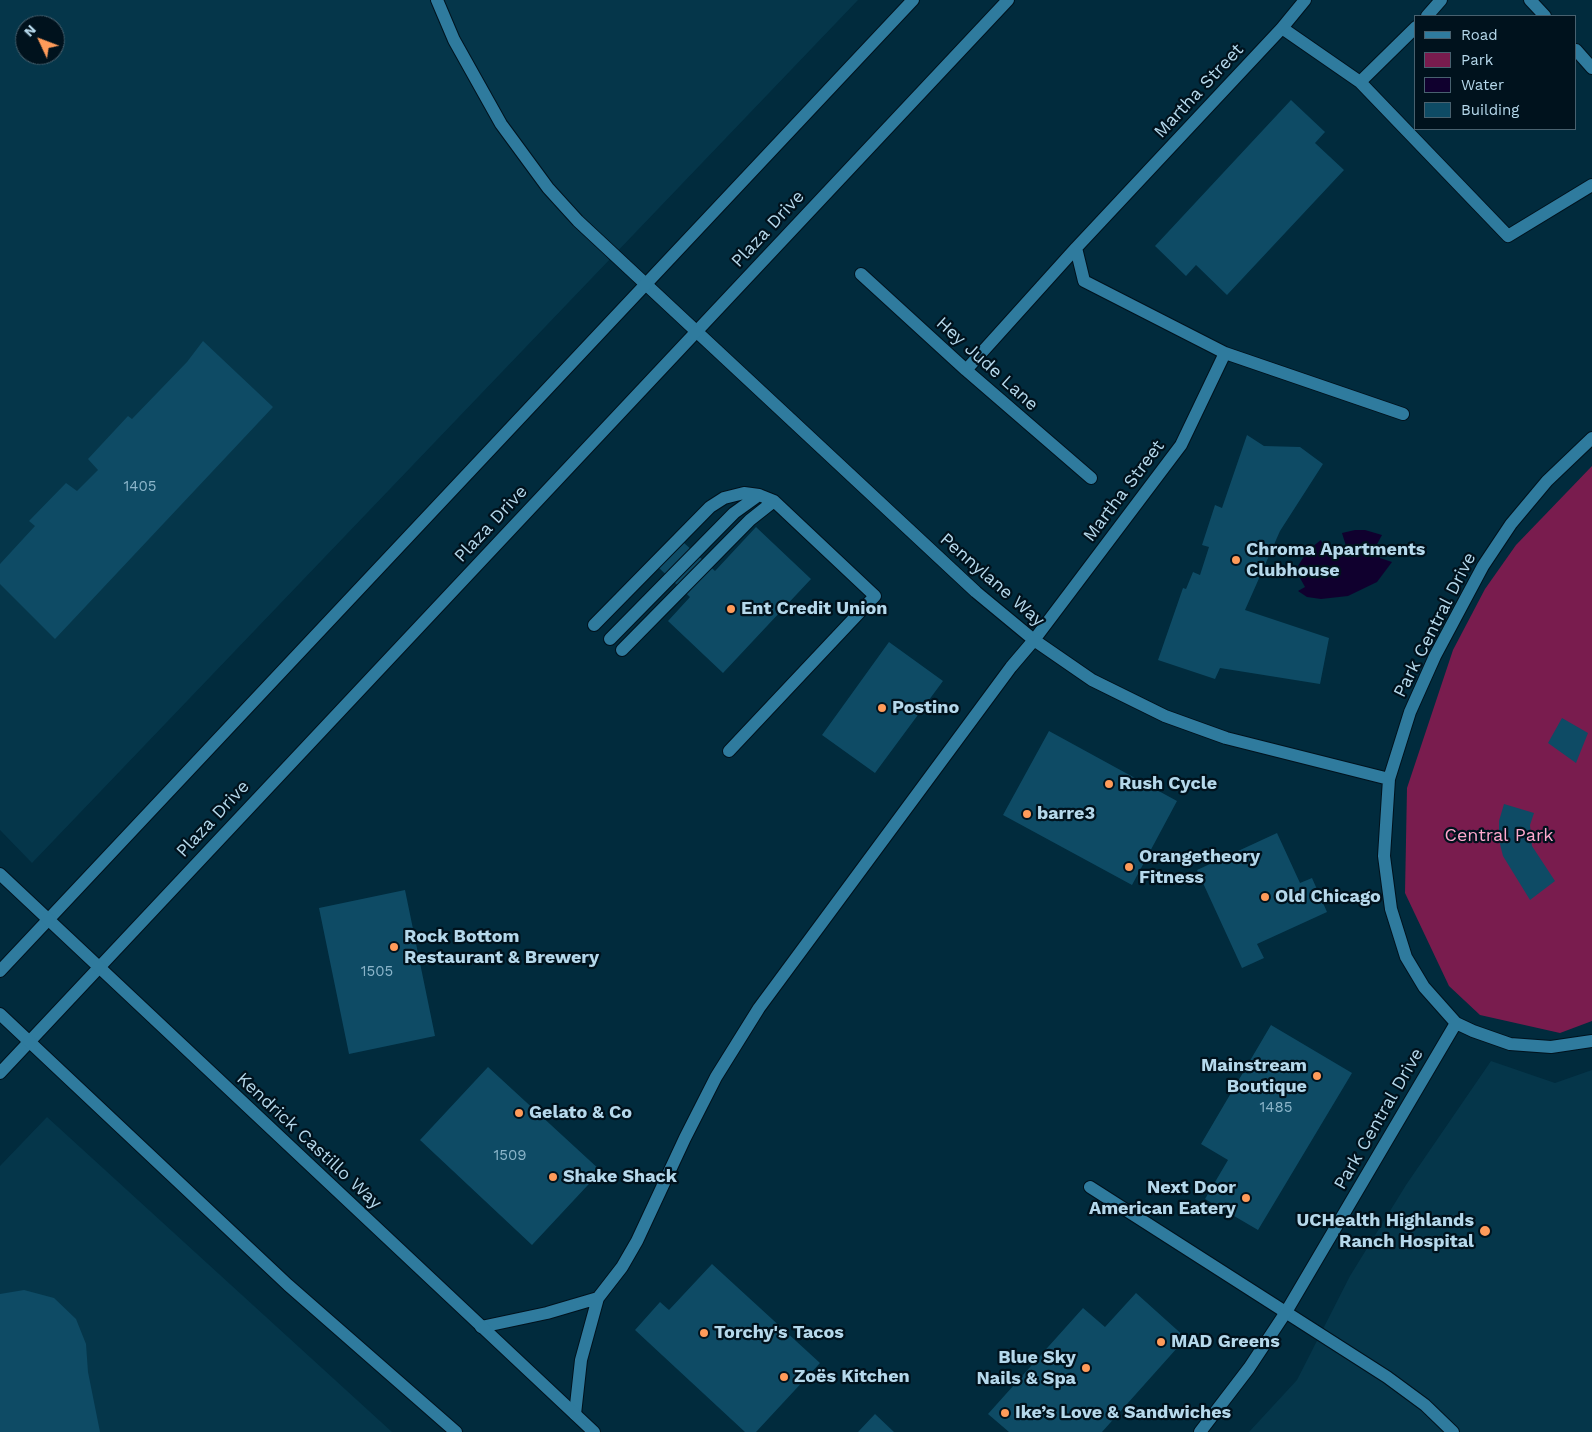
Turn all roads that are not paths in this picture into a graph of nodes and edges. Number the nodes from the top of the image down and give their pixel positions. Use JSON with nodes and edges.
{"nodes":[{"id":1,"x":437,"y":0,"type":"edge"},
{"id":2,"x":913,"y":0,"type":"edge"},
{"id":3,"x":1008,"y":0,"type":"edge"},
{"id":4,"x":1304,"y":0,"type":"edge"},
{"id":5,"x":1441,"y":0,"type":"edge"},
{"id":6,"x":1530,"y":0,"type":"edge"},
{"id":7,"x":1427,"y":15,"type":"edge"},
{"id":8,"x":1544,"y":15,"type":"edge"},
{"id":9,"x":1282,"y":28,"type":"junction"},
{"id":10,"x":1414,"y":29,"type":"edge"},
{"id":11,"x":1577,"y":51,"type":"edge"},
{"id":12,"x":1592,"y":68,"type":"edge"},
{"id":13,"x":1360,"y":82,"type":"junction"},
{"id":14,"x":1592,"y":185,"type":"edge"},
{"id":15,"x":1076,"y":248,"type":"junction"},
{"id":16,"x":861,"y":274,"type":"dead end"},
{"id":17,"x":644,"y":284,"type":"junction"},
{"id":18,"x":696,"y":332,"type":"junction"},
{"id":19,"x":1225,"y":353,"type":"junction"},
{"id":20,"x":966,"y":370,"type":"junction"},
{"id":21,"x":1403,"y":414,"type":"dead end"},
{"id":22,"x":1592,"y":438,"type":"edge"},
{"id":23,"x":1091,"y":478,"type":"dead end"},
{"id":24,"x":759,"y":495,"type":"junction"},
{"id":25,"x":774,"y":501,"type":"junction"},
{"id":26,"x":594,"y":624,"type":"dead end"},
{"id":27,"x":610,"y":639,"type":"dead end"},
{"id":28,"x":1034,"y":640,"type":"junction"},
{"id":29,"x":622,"y":650,"type":"dead end"},
{"id":30,"x":729,"y":751,"type":"dead end"},
{"id":31,"x":1389,"y":779,"type":"junction"},
{"id":32,"x":0,"y":874,"type":"edge"},
{"id":33,"x":49,"y":920,"type":"junction"},
{"id":34,"x":99,"y":966,"type":"junction"},
{"id":35,"x":0,"y":971,"type":"edge"},
{"id":36,"x":0,"y":1014,"type":"edge"},
{"id":37,"x":1456,"y":1023,"type":"junction"},
{"id":38,"x":29,"y":1041,"type":"junction"},
{"id":39,"x":1592,"y":1041,"type":"edge"},
{"id":40,"x":0,"y":1073,"type":"edge"},
{"id":41,"x":1090,"y":1187,"type":"dead end"},
{"id":42,"x":598,"y":1298,"type":"junction"},
{"id":43,"x":1286,"y":1312,"type":"junction"},
{"id":44,"x":481,"y":1326,"type":"junction"},
{"id":45,"x":576,"y":1414,"type":"junction"},
{"id":46,"x":456,"y":1432,"type":"edge"},
{"id":47,"x":594,"y":1432,"type":"edge"},
{"id":48,"x":1200,"y":1432,"type":"edge"},
{"id":49,"x":1453,"y":1432,"type":"edge"}],
"edges":[{"from":1,"to":17,"type":"street","name":"Pennylane Way"},
{"from":2,"to":17,"type":"street"},
{"from":3,"to":18,"type":"street","name":"Plaza Drive"},
{"from":4,"to":9,"type":"street","name":"Martha Street"},
{"from":5,"to":7,"type":"street"},
{"from":6,"to":8,"type":"street"},
{"from":9,"to":13,"type":"street"},
{"from":9,"to":15,"type":"street","name":"Martha Street"},
{"from":10,"to":13,"type":"street"},
{"from":11,"to":12,"type":"street"},
{"from":13,"to":14,"type":"street"},
{"from":15,"to":19,"type":"street"},
{"from":15,"to":20,"type":"street","name":"Martha Street"},
{"from":16,"to":20,"type":"street","name":"Hey Jude Lane"},
{"from":17,"to":18,"type":"street","name":"Pennylane Way"},
{"from":17,"to":33,"type":"street"},
{"from":18,"to":28,"type":"street","name":"Pennylane Way"},
{"from":18,"to":34,"type":"street","name":"Plaza Drive"},
{"from":19,"to":21,"type":"street"},
{"from":19,"to":28,"type":"street","name":"Martha Street"},
{"from":20,"to":23,"type":"street","name":"Hey Jude Lane"},
{"from":22,"to":31,"type":"street","name":"Park Central Drive"},
{"from":24,"to":25,"type":"street"},
{"from":24,"to":26,"type":"street"},
{"from":24,"to":27,"type":"street"},
{"from":25,"to":29,"type":"street"},
{"from":25,"to":30,"type":"street"},
{"from":28,"to":31,"type":"street","name":"Pennylane Way"},
{"from":28,"to":42,"type":"street","name":"Martha Street"},
{"from":31,"to":37,"type":"street","name":"Park Central Drive"},
{"from":32,"to":33,"type":"street","name":"Kendrick Castillo Way"},
{"from":33,"to":34,"type":"street","name":"Kendrick Castillo Way"},
{"from":33,"to":35,"type":"street"},
{"from":34,"to":38,"type":"street","name":"Plaza Drive"},
{"from":34,"to":44,"type":"street","name":"Kendrick Castillo Way"},
{"from":36,"to":38,"type":"street"},
{"from":37,"to":39,"type":"street","name":"Park Central Drive"},
{"from":37,"to":43,"type":"street","name":"Park Central Drive"},
{"from":38,"to":40,"type":"street","name":"Plaza Drive"},
{"from":38,"to":46,"type":"street"},
{"from":41,"to":43,"type":"street"},
{"from":42,"to":44,"type":"street"},
{"from":42,"to":45,"type":"street"},
{"from":43,"to":48,"type":"street","name":"Park Central Drive"},
{"from":43,"to":49,"type":"street"},
{"from":44,"to":45,"type":"street","name":"Kendrick Castillo Way"},
{"from":45,"to":47,"type":"street","name":"Kendrick Castillo Way"}]}
